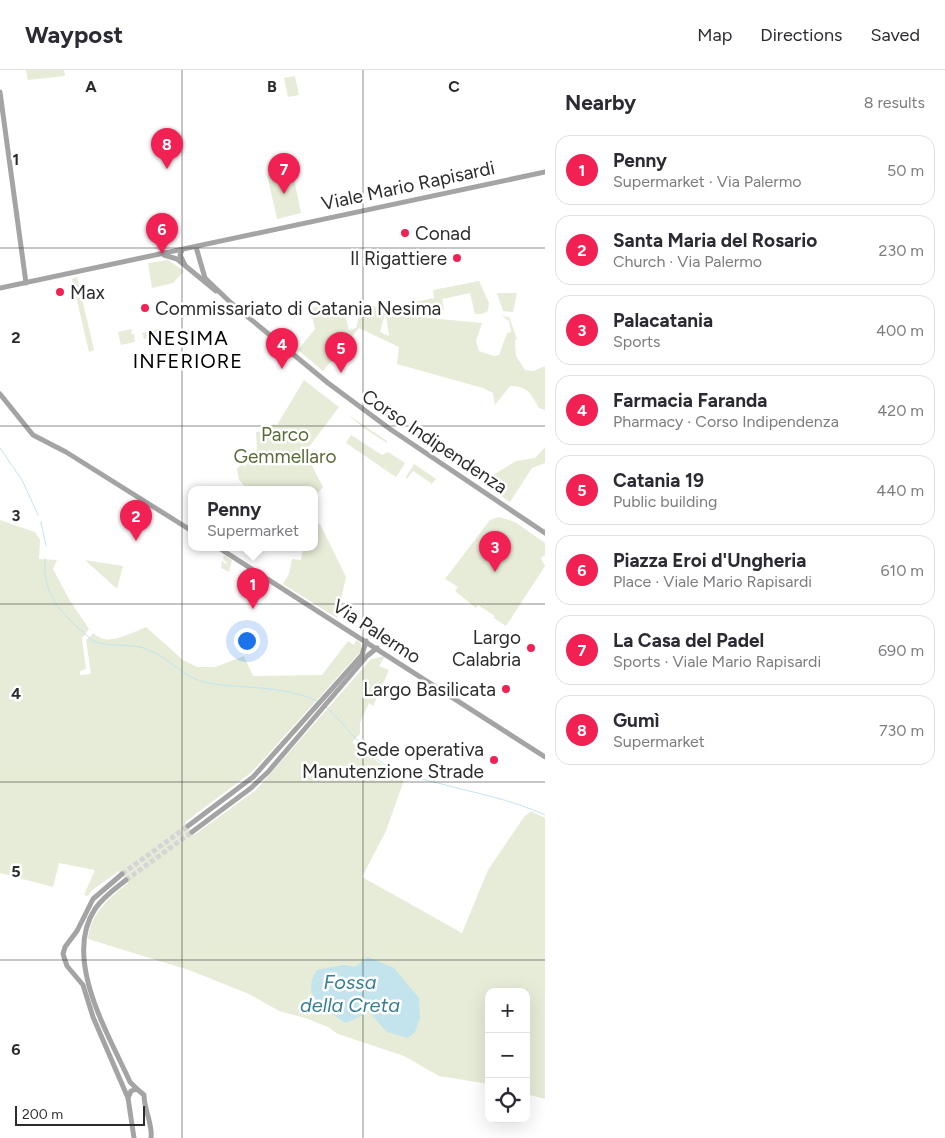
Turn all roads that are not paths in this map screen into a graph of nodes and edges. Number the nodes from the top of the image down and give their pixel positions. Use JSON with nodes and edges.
{"nodes":[{"id":1,"x":0,"y":92,"type":"edge"},
{"id":2,"x":545,"y":172,"type":"edge"},
{"id":3,"x":196,"y":247,"type":"junction"},
{"id":4,"x":182,"y":250,"type":"junction"},
{"id":5,"x":161,"y":254,"type":"junction"},
{"id":6,"x":186,"y":267,"type":"junction"},
{"id":7,"x":26,"y":283,"type":"junction"},
{"id":8,"x":0,"y":288,"type":"edge"},
{"id":9,"x":220,"y":292,"type":"junction"},
{"id":10,"x":0,"y":394,"type":"edge"},
{"id":11,"x":188,"y":528,"type":"edge"},
{"id":12,"x":545,"y":533,"type":"edge"},
{"id":13,"x":224,"y":551,"type":"edge"},
{"id":14,"x":366,"y":641,"type":"junction"},
{"id":15,"x":377,"y":648,"type":"junction"},
{"id":16,"x":385,"y":654,"type":"junction"},
{"id":17,"x":364,"y":661,"type":"junction"},
{"id":18,"x":329,"y":697,"type":"junction"},
{"id":19,"x":317,"y":710,"type":"junction"},
{"id":20,"x":545,"y":756,"type":"edge"},
{"id":21,"x":188,"y":826,"type":"tunnel mouth"},
{"id":22,"x":192,"y":832,"type":"tunnel mouth"},
{"id":23,"x":122,"y":874,"type":"tunnel mouth"},
{"id":24,"x":126,"y":880,"type":"tunnel mouth"},
{"id":25,"x":137,"y":1089,"type":"junction"},
{"id":26,"x":128,"y":1098,"type":"junction"},
{"id":27,"x":134,"y":1138,"type":"edge"},
{"id":28,"x":151,"y":1138,"type":"edge"}],
"edges":[{"from":1,"to":7,"type":"main road"},
{"from":2,"to":3,"type":"main road","name":"Viale Mario Rapisardi"},
{"from":3,"to":4,"type":"main road","name":"Viale Mario Rapisardi"},
{"from":3,"to":9,"type":"main road"},
{"from":4,"to":5,"type":"main road","name":"Viale Mario Rapisardi"},
{"from":4,"to":6,"type":"main road"},
{"from":5,"to":6,"type":"main road"},
{"from":5,"to":7,"type":"main road","name":"Viale Mario Rapisardi"},
{"from":6,"to":9,"type":"main road"},
{"from":7,"to":8,"type":"main road"},
{"from":9,"to":12,"type":"main road","name":"Corso Indipendenza"},
{"from":10,"to":11,"type":"main road"},
{"from":13,"to":14,"type":"main road","name":"Via Palermo"},
{"from":14,"to":15,"type":"main road","name":"Via Palermo"},
{"from":14,"to":18,"type":"main road"},
{"from":15,"to":16,"type":"main road","name":"Via Palermo"},
{"from":15,"to":17,"type":"main road"},
{"from":16,"to":17,"type":"main road"},
{"from":16,"to":20,"type":"main road","name":"Via Palermo"},
{"from":17,"to":18,"type":"main road"},
{"from":18,"to":19,"type":"main road"},
{"from":19,"to":21,"type":"main road"},
{"from":19,"to":22,"type":"main road"},
{"from":23,"to":26,"type":"main road"},
{"from":24,"to":25,"type":"main road"},
{"from":25,"to":26,"type":"main road"},
{"from":25,"to":28,"type":"main road"},
{"from":26,"to":27,"type":"main road"}]}
